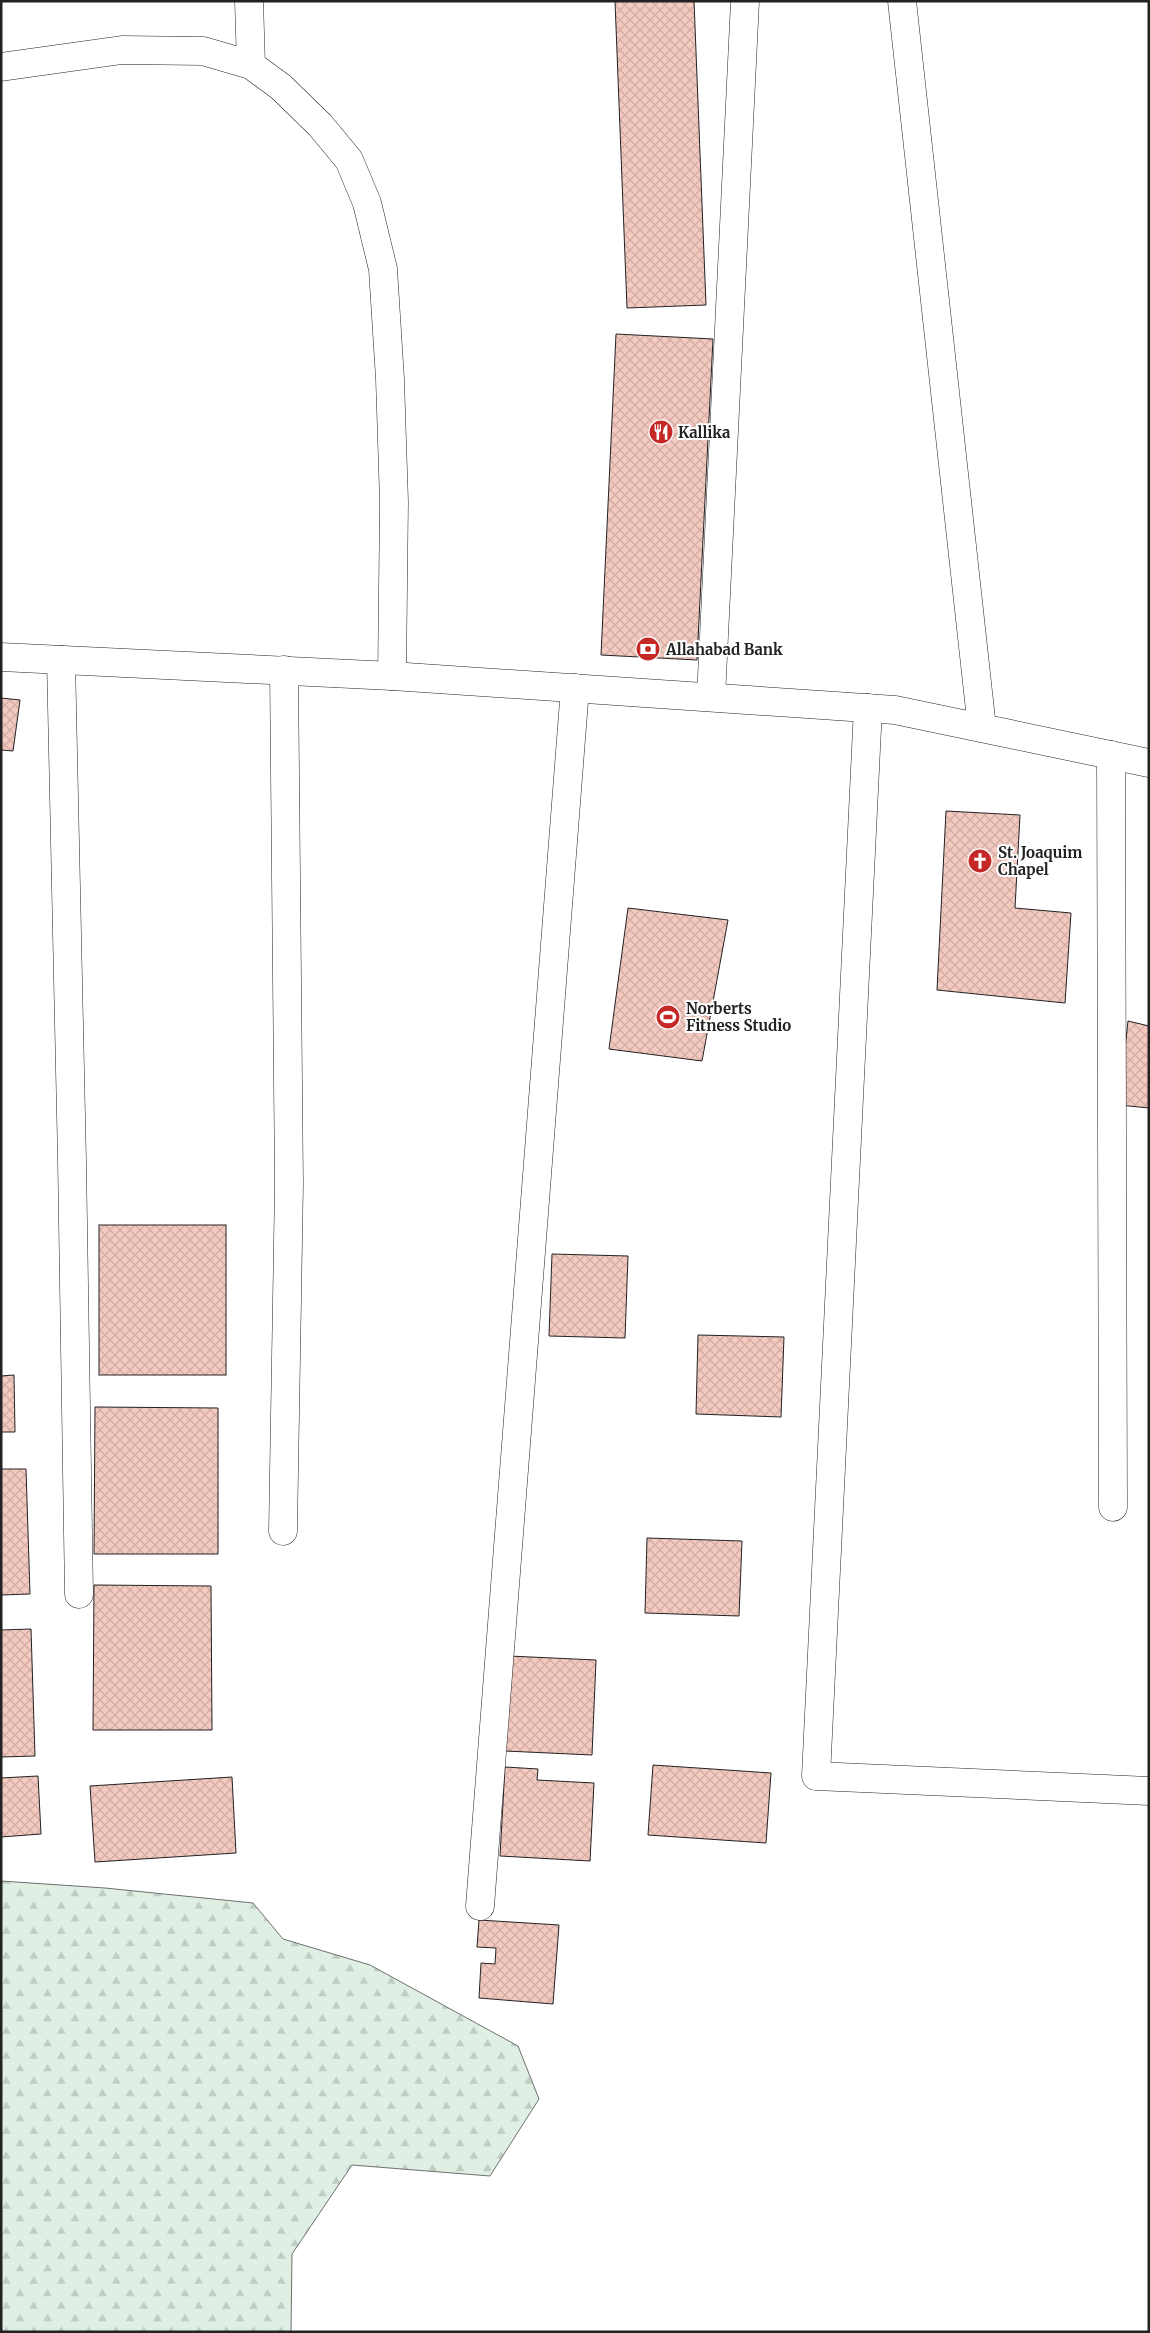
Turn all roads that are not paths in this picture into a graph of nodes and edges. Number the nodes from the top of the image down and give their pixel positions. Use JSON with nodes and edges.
{"nodes":[{"id":1,"x":249,"y":1,"type":"edge"},
{"id":2,"x":744,"y":1,"type":"edge"},
{"id":3,"x":902,"y":1,"type":"edge"},
{"id":4,"x":251,"y":64,"type":"junction"},
{"id":5,"x":1,"y":67,"type":"edge"},
{"id":6,"x":1,"y":657,"type":"edge"},
{"id":7,"x":61,"y":660,"type":"junction"},
{"id":8,"x":284,"y":670,"type":"junction"},
{"id":9,"x":392,"y":676,"type":"junction"},
{"id":10,"x":575,"y":688,"type":"junction"},
{"id":11,"x":711,"y":697,"type":"junction"},
{"id":12,"x":868,"y":708,"type":"junction"},
{"id":13,"x":982,"y":728,"type":"junction"},
{"id":14,"x":1112,"y":755,"type":"junction"},
{"id":15,"x":1149,"y":762,"type":"edge"},
{"id":16,"x":1113,"y":1507,"type":"dead end"},
{"id":17,"x":283,"y":1531,"type":"dead end"},
{"id":18,"x":79,"y":1594,"type":"dead end"},
{"id":19,"x":1149,"y":1790,"type":"edge"},
{"id":20,"x":480,"y":1906,"type":"dead end"}],
"edges":[{"from":1,"to":4,"type":"street"},
{"from":2,"to":11,"type":"street"},
{"from":3,"to":13,"type":"street"},
{"from":4,"to":5,"type":"street"},
{"from":4,"to":9,"type":"street"},
{"from":6,"to":7,"type":"street"},
{"from":7,"to":8,"type":"street"},
{"from":7,"to":18,"type":"street"},
{"from":8,"to":9,"type":"street"},
{"from":8,"to":17,"type":"street"},
{"from":9,"to":10,"type":"street"},
{"from":10,"to":11,"type":"street"},
{"from":10,"to":20,"type":"street"},
{"from":11,"to":12,"type":"street"},
{"from":12,"to":13,"type":"street"},
{"from":12,"to":19,"type":"street"},
{"from":13,"to":14,"type":"street"},
{"from":14,"to":15,"type":"street"},
{"from":14,"to":16,"type":"street"}]}
